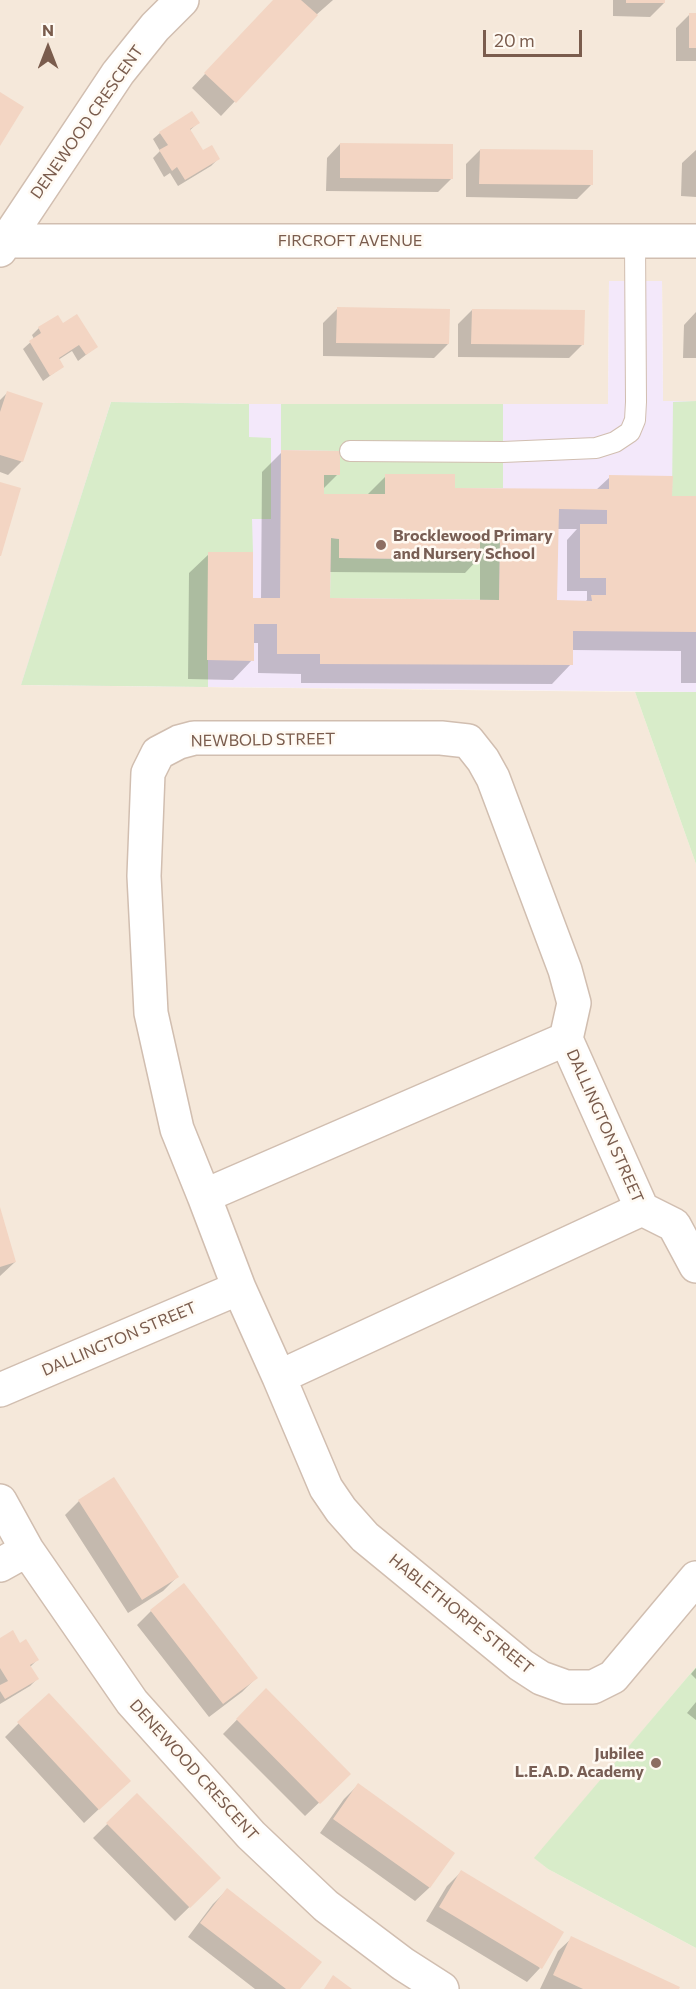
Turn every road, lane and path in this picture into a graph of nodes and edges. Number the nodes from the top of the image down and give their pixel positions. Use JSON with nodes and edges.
{"nodes":[{"id":1,"x":182,"y":0,"type":"edge"},
{"id":2,"x":635,"y":241,"type":"junction"},
{"id":3,"x":696,"y":241,"type":"edge"},
{"id":4,"x":2,"y":245,"type":"edge"},
{"id":5,"x":350,"y":451,"type":"dead end"},
{"id":6,"x":566,"y":1039,"type":"junction"},
{"id":7,"x":204,"y":1196,"type":"junction"},
{"id":8,"x":642,"y":1209,"type":"junction"},
{"id":9,"x":696,"y":1266,"type":"edge"},
{"id":10,"x":239,"y":1288,"type":"junction"},
{"id":11,"x":279,"y":1377,"type":"junction"},
{"id":12,"x":0,"y":1390,"type":"edge"},
{"id":13,"x":0,"y":1501,"type":"edge"},
{"id":14,"x":13,"y":1558,"type":"edge"},
{"id":15,"x":696,"y":1578,"type":"edge"},
{"id":16,"x":442,"y":1989,"type":"edge"}],
"edges":[{"from":1,"to":4,"type":"street","name":"DENEWOOD CRESCENT"},
{"from":2,"to":3,"type":"street","name":"FIRCROFT AVENUE"},
{"from":2,"to":4,"type":"street","name":"FIRCROFT AVENUE"},
{"from":2,"to":5,"type":"lane"},
{"from":6,"to":7,"type":"street","name":"DALLINGTON STREET"},
{"from":6,"to":7,"type":"street","name":"NEWBOLD STREET"},
{"from":6,"to":8,"type":"street","name":"DALLINGTON STREET"},
{"from":7,"to":10,"type":"street"},
{"from":8,"to":9,"type":"street"},
{"from":8,"to":11,"type":"street","name":"DALLINGTON STREET"},
{"from":10,"to":11,"type":"street"},
{"from":10,"to":12,"type":"street","name":"DALLINGTON STREET"},
{"from":11,"to":15,"type":"street","name":"HABLETHORPE STREET"},
{"from":13,"to":14,"type":"street","name":"DENEWOOD CRESCENT"},
{"from":14,"to":16,"type":"street","name":"DENEWOOD CRESCENT"}]}
